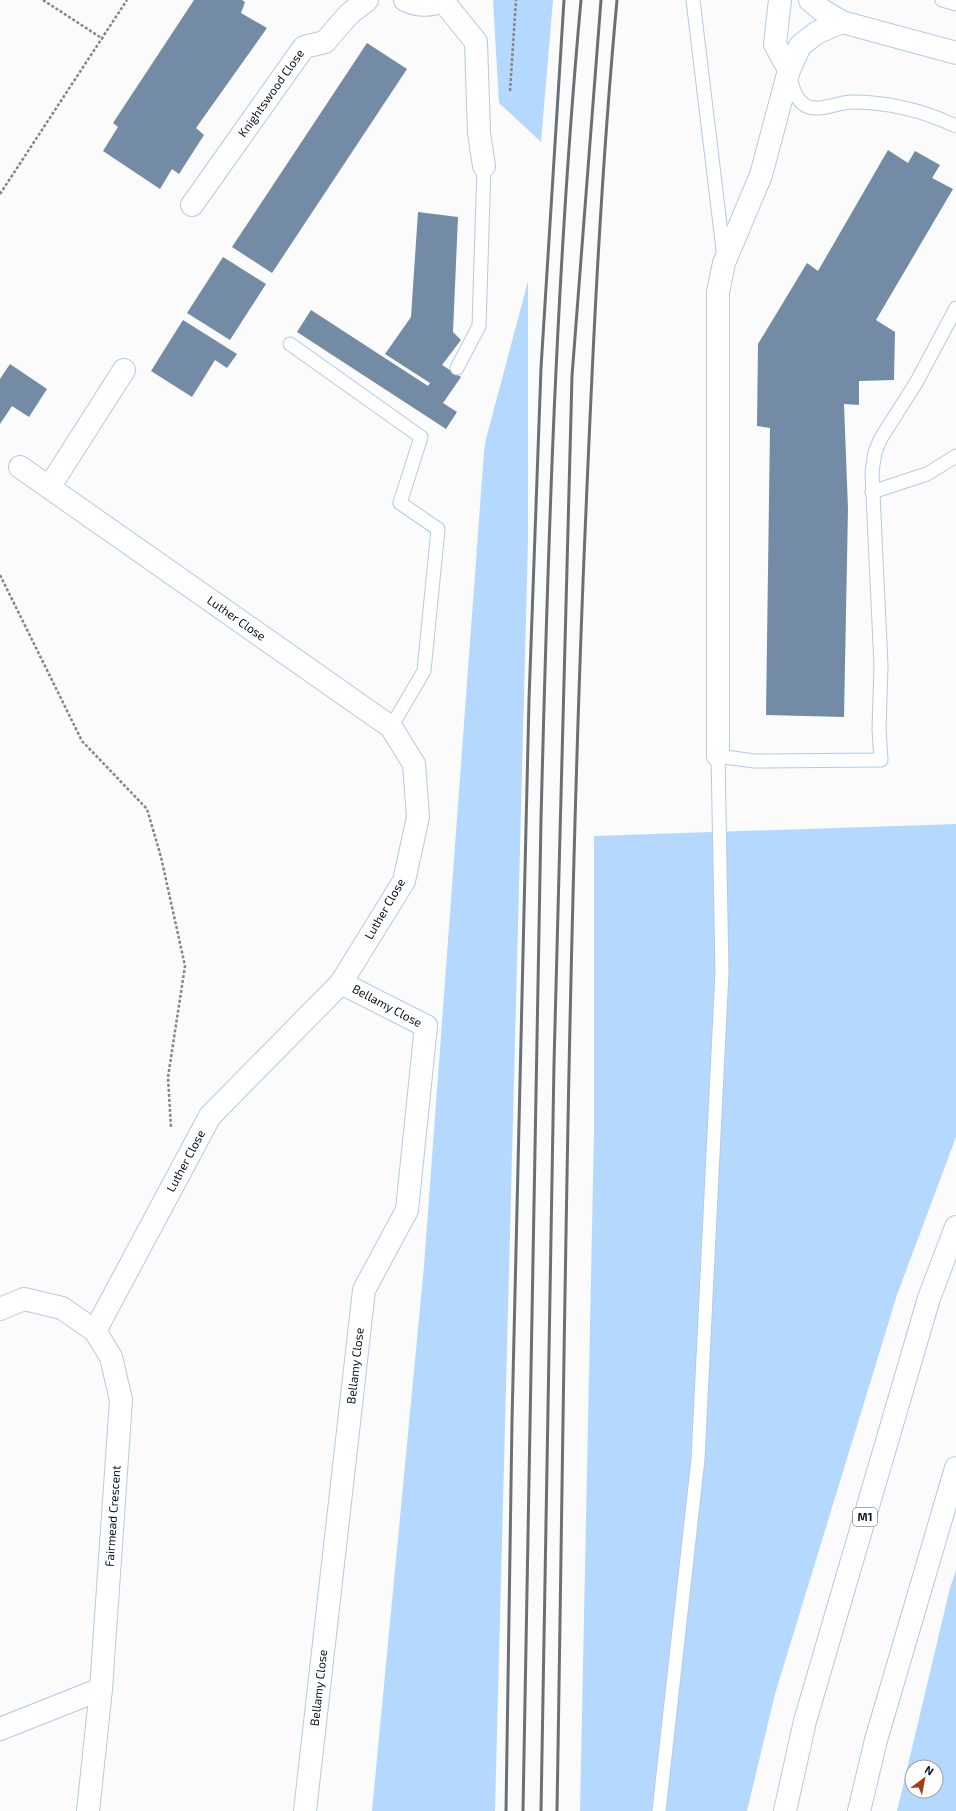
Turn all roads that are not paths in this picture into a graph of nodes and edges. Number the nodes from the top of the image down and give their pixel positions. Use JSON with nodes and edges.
{"nodes":[{"id":1,"x":367,"y":0,"type":"edge"},
{"id":2,"x":405,"y":0,"type":"edge"},
{"id":3,"x":444,"y":0,"type":"edge"},
{"id":4,"x":693,"y":0,"type":"edge"},
{"id":5,"x":780,"y":0,"type":"edge"},
{"id":6,"x":810,"y":0,"type":"edge"},
{"id":7,"x":942,"y":0,"type":"edge"},
{"id":8,"x":956,"y":4,"type":"edge"},
{"id":9,"x":842,"y":22,"type":"junction"},
{"id":10,"x":956,"y":53,"type":"edge"},
{"id":11,"x":789,"y":70,"type":"junction"},
{"id":12,"x":956,"y":126,"type":"edge"},
{"id":13,"x":484,"y":166,"type":"joint"},
{"id":14,"x":192,"y":205,"type":"dead end"},
{"id":15,"x":724,"y":263,"type":"junction"},
{"id":16,"x":956,"y":308,"type":"edge"},
{"id":17,"x":290,"y":344,"type":"dead end"},
{"id":18,"x":457,"y":368,"type":"dead end"},
{"id":19,"x":124,"y":370,"type":"dead end"},
{"id":20,"x":956,"y":456,"type":"edge"},
{"id":21,"x":20,"y":467,"type":"dead end"},
{"id":22,"x":50,"y":486,"type":"junction"},
{"id":23,"x":872,"y":492,"type":"junction"},
{"id":24,"x":391,"y":728,"type":"junction"},
{"id":25,"x":718,"y":756,"type":"junction"},
{"id":26,"x":341,"y":982,"type":"junction"},
{"id":27,"x":956,"y":1227,"type":"edge"},
{"id":28,"x":0,"y":1309,"type":"edge"},
{"id":29,"x":95,"y":1331,"type":"junction"},
{"id":30,"x":956,"y":1468,"type":"edge"},
{"id":31,"x":101,"y":1689,"type":"junction"},
{"id":32,"x":0,"y":1729,"type":"edge"},
{"id":33,"x":88,"y":1811,"type":"edge"},
{"id":34,"x":305,"y":1811,"type":"edge"},
{"id":35,"x":659,"y":1811,"type":"edge"},
{"id":36,"x":785,"y":1811,"type":"edge"},
{"id":37,"x":859,"y":1811,"type":"edge"}],
"edges":[{"from":1,"to":14,"type":"main road","name":"Knightswood Close"},
{"from":2,"to":3,"type":"main road"},
{"from":3,"to":13,"type":"main road"},
{"from":4,"to":15,"type":"lane"},
{"from":5,"to":11,"type":"main road"},
{"from":6,"to":9,"type":"main road"},
{"from":7,"to":8,"type":"lane"},
{"from":9,"to":10,"type":"main road"},
{"from":9,"to":11,"type":"main road"},
{"from":11,"to":12,"type":"lane"},
{"from":11,"to":15,"type":"main road"},
{"from":13,"to":18,"type":"lane"},
{"from":15,"to":25,"type":"main road"},
{"from":16,"to":23,"type":"lane"},
{"from":17,"to":24,"type":"lane"},
{"from":19,"to":22,"type":"main road"},
{"from":20,"to":23,"type":"lane"},
{"from":21,"to":22,"type":"main road","name":"Luther Close"},
{"from":22,"to":24,"type":"main road","name":"Luther Close"},
{"from":23,"to":25,"type":"lane"},
{"from":24,"to":26,"type":"main road","name":"Luther Close"},
{"from":25,"to":35,"type":"lane"},
{"from":26,"to":29,"type":"main road","name":"Luther Close"},
{"from":26,"to":34,"type":"main road","name":"Bellamy Close"},
{"from":27,"to":36,"type":"main road","number":"M1"},
{"from":28,"to":29,"type":"main road","name":"Fairmead Crescent"},
{"from":29,"to":31,"type":"main road","name":"Fairmead Crescent"},
{"from":30,"to":37,"type":"main road"},
{"from":31,"to":32,"type":"main road"},
{"from":31,"to":33,"type":"main road","name":"Fairmead Crescent"}]}
